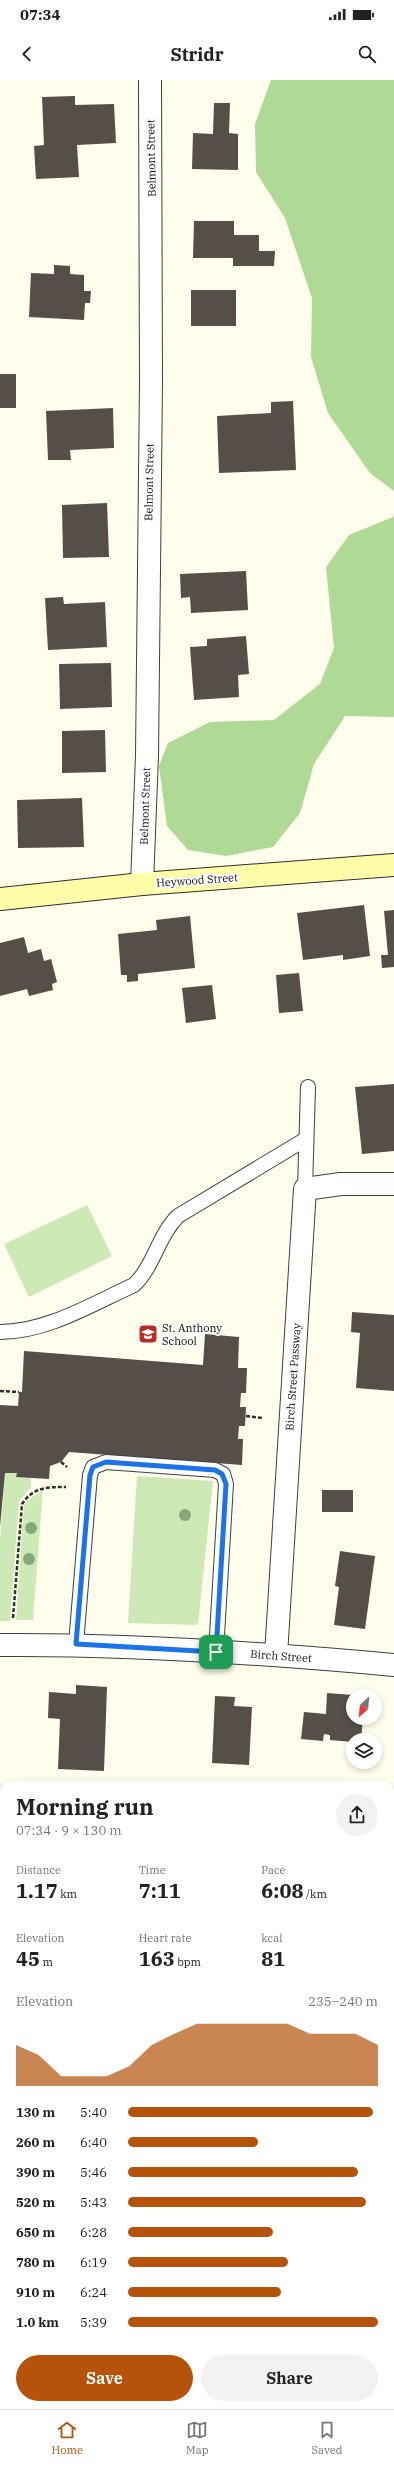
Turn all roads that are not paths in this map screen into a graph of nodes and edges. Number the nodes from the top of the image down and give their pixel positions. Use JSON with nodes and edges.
{"nodes":[{"id":1,"x":150,"y":80,"type":"edge"},
{"id":2,"x":394,"y":865,"type":"edge"},
{"id":3,"x":142,"y":884,"type":"junction"},
{"id":4,"x":0,"y":899,"type":"edge"},
{"id":5,"x":308,"y":1087,"type":"dead end"},
{"id":6,"x":306,"y":1139,"type":"junction"},
{"id":7,"x":394,"y":1184,"type":"edge"},
{"id":8,"x":305,"y":1189,"type":"junction"},
{"id":9,"x":0,"y":1332,"type":"edge"},
{"id":10,"x":76,"y":1644,"type":"junction"},
{"id":11,"x":0,"y":1645,"type":"edge"},
{"id":12,"x":216,"y":1652,"type":"junction"},
{"id":13,"x":276,"y":1655,"type":"junction"},
{"id":14,"x":394,"y":1666,"type":"edge"}],
"edges":[{"from":1,"to":3,"type":"street","name":"Belmont Street"},
{"from":2,"to":3,"type":"street","name":"Heywood Street"},
{"from":3,"to":4,"type":"street","name":"Heywood Street"},
{"from":5,"to":6,"type":"lane"},
{"from":6,"to":8,"type":"lane"},
{"from":6,"to":9,"type":"lane"},
{"from":7,"to":8,"type":"street"},
{"from":8,"to":13,"type":"street","name":"Birch Street Passway"},
{"from":10,"to":11,"type":"street","name":"Birch Street"},
{"from":10,"to":12,"type":"street","name":"Birch Street"},
{"from":10,"to":12,"type":"lane"},
{"from":12,"to":13,"type":"street","name":"Birch Street"},
{"from":13,"to":14,"type":"street","name":"Birch Street"}]}
